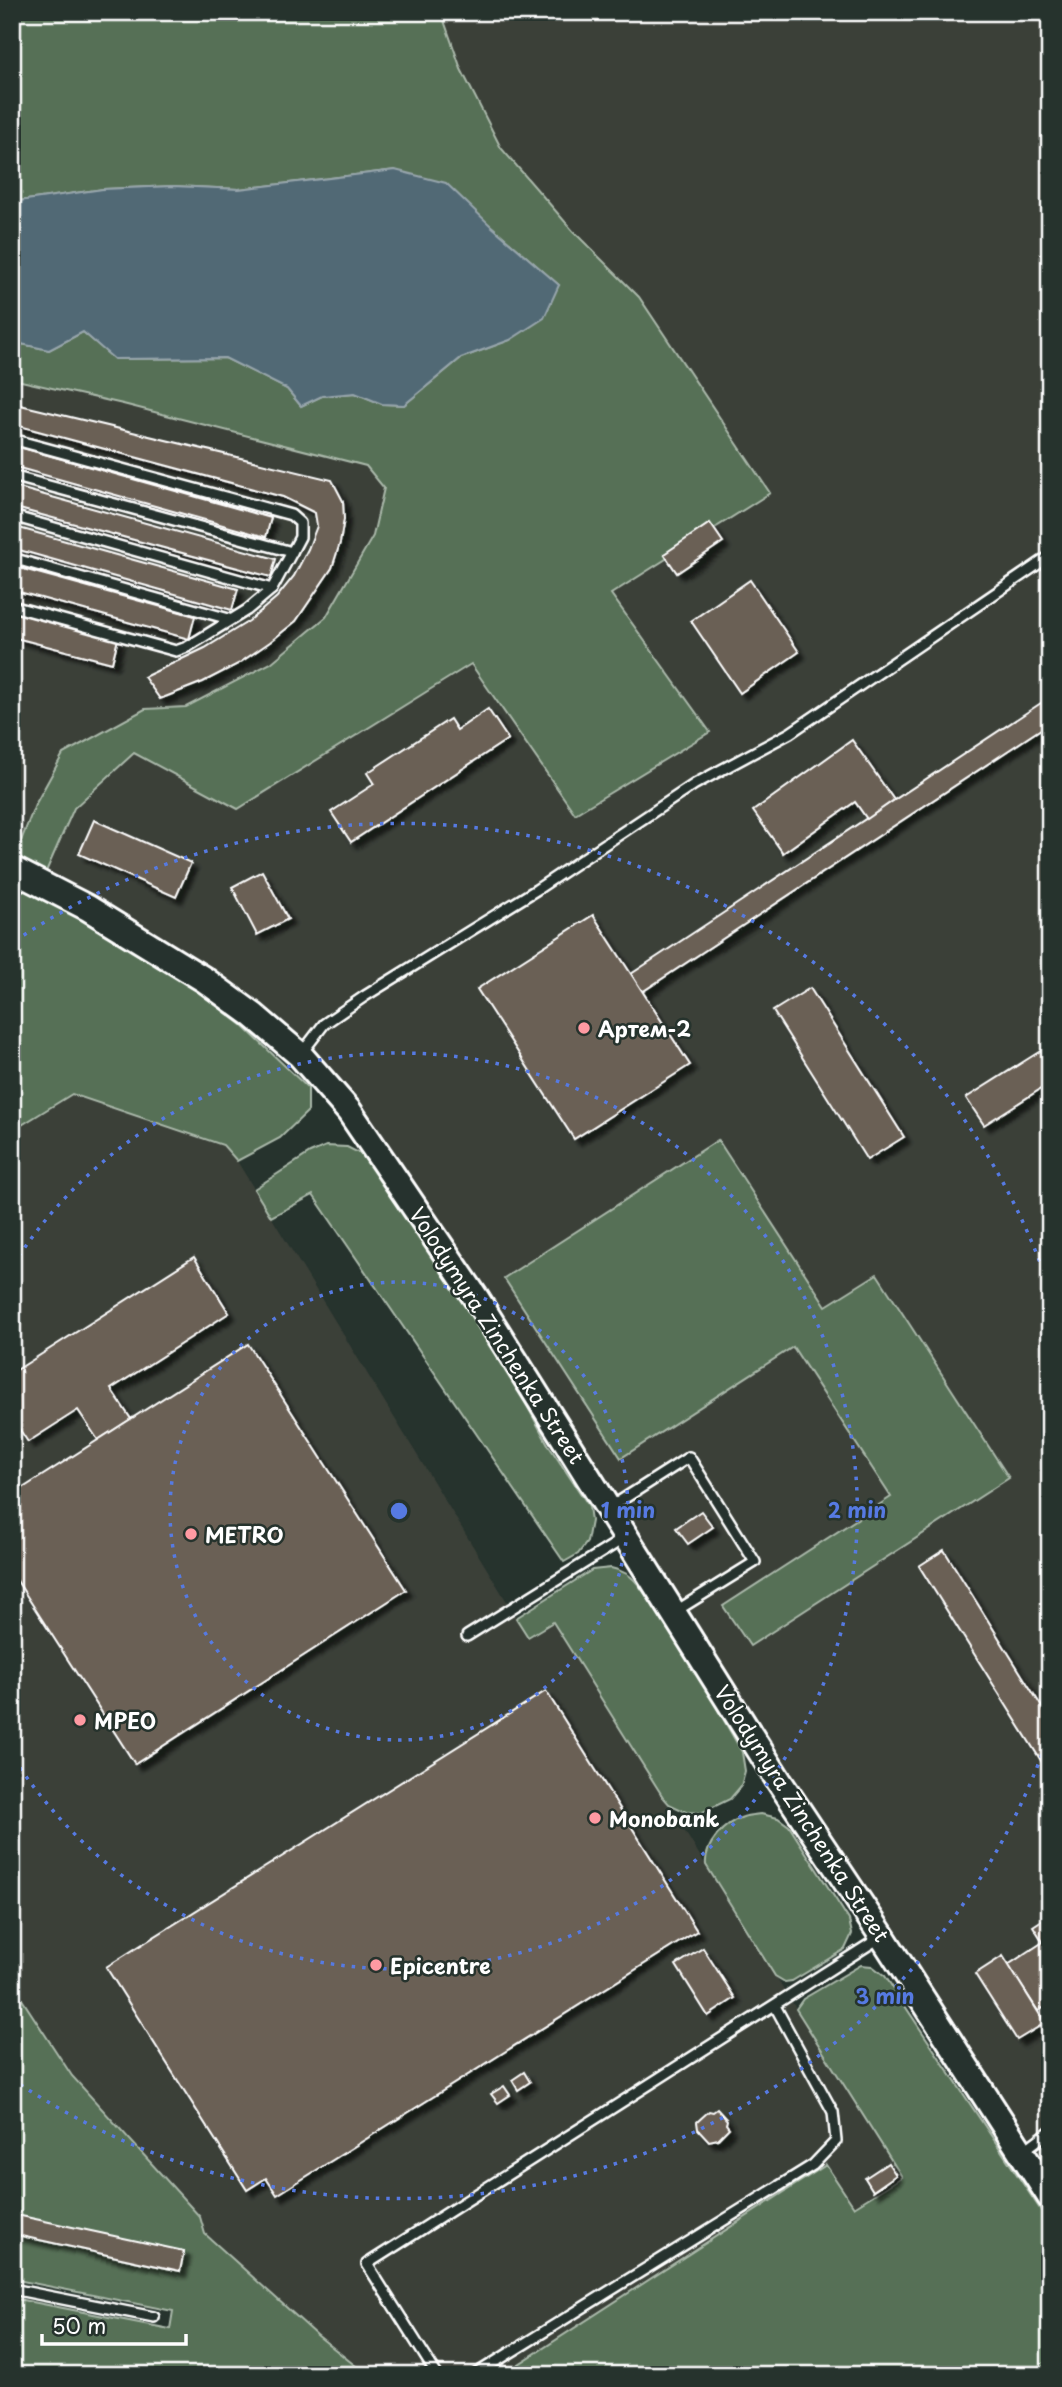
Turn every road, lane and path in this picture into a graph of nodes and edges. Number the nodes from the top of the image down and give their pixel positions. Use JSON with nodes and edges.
{"nodes":[{"id":1,"x":12,"y":439,"type":"edge"},
{"id":2,"x":12,"y":476,"type":"edge"},
{"id":3,"x":12,"y":516,"type":"edge"},
{"id":4,"x":292,"y":552,"type":"junction"},
{"id":5,"x":1050,"y":556,"type":"edge"},
{"id":6,"x":12,"y":558,"type":"edge"},
{"id":7,"x":272,"y":589,"type":"junction"},
{"id":8,"x":12,"y":606,"type":"edge"},
{"id":9,"x":229,"y":619,"type":"junction"},
{"id":10,"x":12,"y":869,"type":"edge"},
{"id":11,"x":300,"y":1055,"type":"junction"},
{"id":12,"x":609,"y":1508,"type":"junction"},
{"id":13,"x":627,"y":1537,"type":"junction"},
{"id":14,"x":675,"y":1612,"type":"junction"},
{"id":15,"x":467,"y":1636,"type":"dead end"},
{"id":16,"x":882,"y":1936,"type":"junction"},
{"id":17,"x":775,"y":2006,"type":"junction"},
{"id":18,"x":1050,"y":2131,"type":"edge"},
{"id":19,"x":1021,"y":2154,"type":"junction"},
{"id":20,"x":1050,"y":2197,"type":"edge"},
{"id":21,"x":12,"y":2289,"type":"edge"},
{"id":22,"x":154,"y":2318,"type":"dead end"},
{"id":23,"x":437,"y":2375,"type":"edge"},
{"id":24,"x":474,"y":2375,"type":"edge"}],
"edges":[{"from":1,"to":4,"type":"lane"},
{"from":2,"to":4,"type":"lane"},
{"from":3,"to":7,"type":"lane"},
{"from":4,"to":7,"type":"lane"},
{"from":5,"to":11,"type":"lane"},
{"from":6,"to":9,"type":"lane"},
{"from":7,"to":9,"type":"lane"},
{"from":8,"to":9,"type":"lane"},
{"from":10,"to":11,"type":"main road","name":"Volodymyra Zinchenka Street"},
{"from":11,"to":12,"type":"main road","name":"Volodymyra Zinchenka Street"},
{"from":12,"to":13,"type":"main road","name":"Volodymyra Zinchenka Street"},
{"from":12,"to":14,"type":"lane"},
{"from":13,"to":14,"type":"main road","name":"Volodymyra Zinchenka Street"},
{"from":13,"to":15,"type":"lane"},
{"from":14,"to":16,"type":"main road","name":"Volodymyra Zinchenka Street"},
{"from":16,"to":17,"type":"lane"},
{"from":16,"to":19,"type":"main road","name":"Volodymyra Zinchenka Street"},
{"from":17,"to":23,"type":"lane"},
{"from":17,"to":24,"type":"lane"},
{"from":18,"to":19,"type":"lane"},
{"from":19,"to":20,"type":"main road","name":"Volodymyra Zinchenka Street"},
{"from":21,"to":22,"type":"lane"}]}
